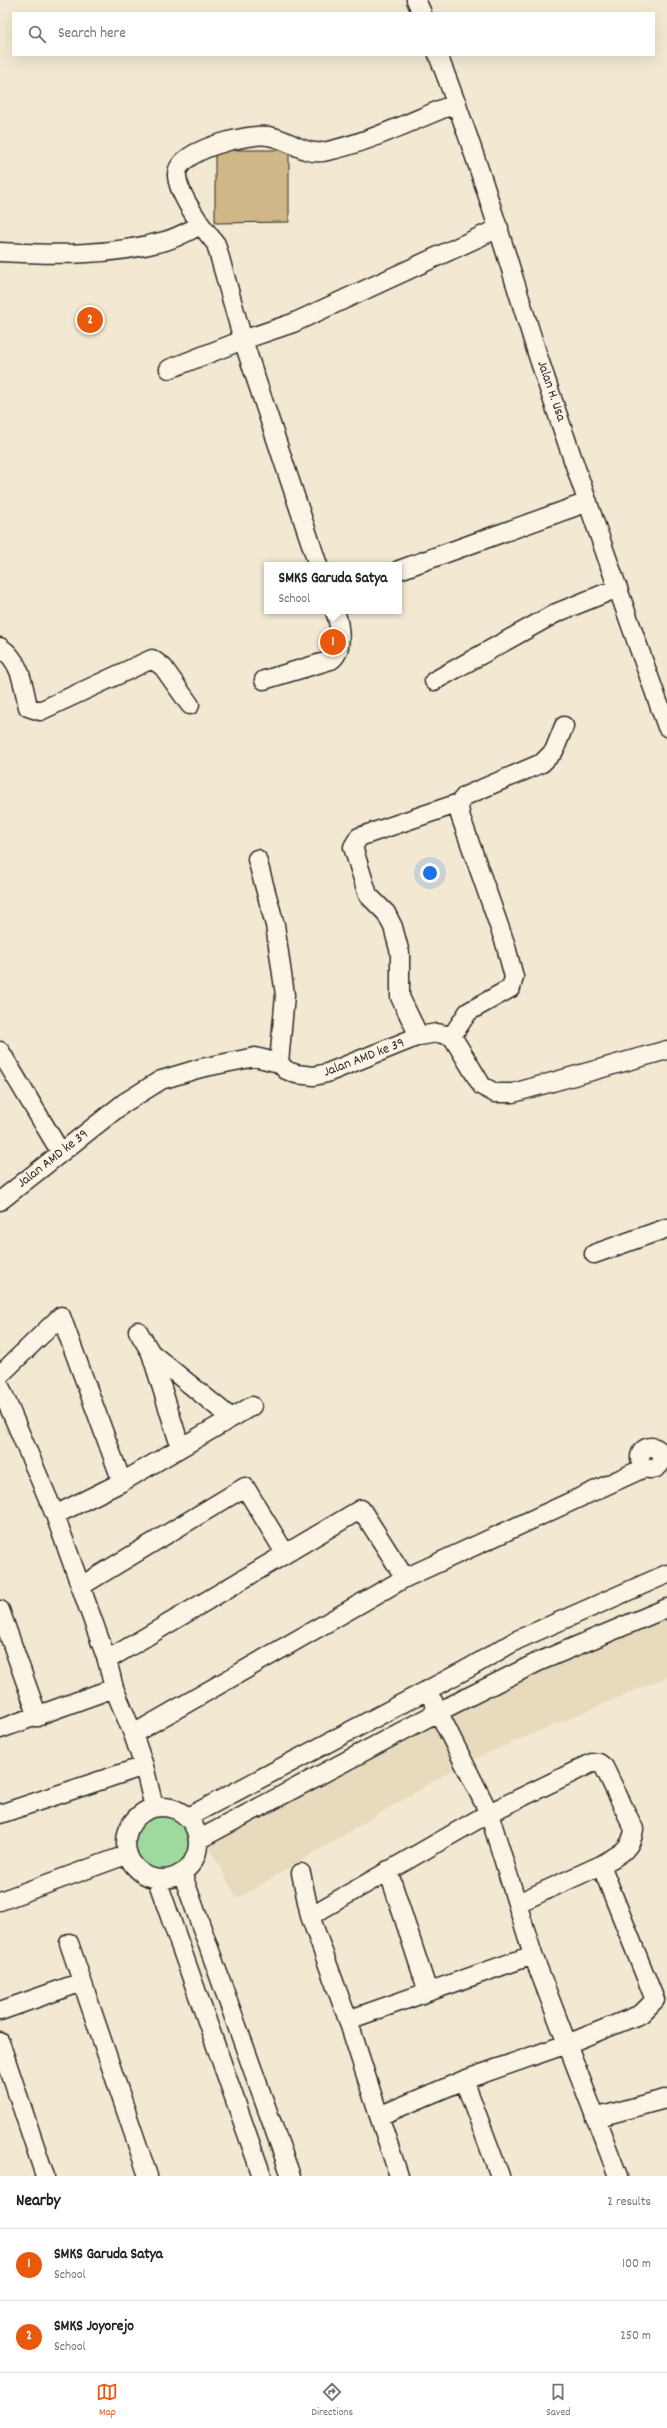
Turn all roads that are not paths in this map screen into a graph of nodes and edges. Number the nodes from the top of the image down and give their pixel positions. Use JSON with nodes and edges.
{"nodes":[{"id":1,"x":416,"y":0,"type":"edge"},
{"id":2,"x":422,"y":12,"type":"edge"},
{"id":3,"x":438,"y":56,"type":"edge"},
{"id":4,"x":457,"y":104,"type":"junction"},
{"id":5,"x":201,"y":225,"type":"junction"},
{"id":6,"x":499,"y":228,"type":"junction"},
{"id":7,"x":0,"y":252,"type":"edge"},
{"id":8,"x":243,"y":340,"type":"junction"},
{"id":9,"x":169,"y":369,"type":"dead end"},
{"id":10,"x":588,"y":502,"type":"junction"},
{"id":11,"x":317,"y":562,"type":"edge"},
{"id":12,"x":402,"y":569,"type":"edge"},
{"id":13,"x":618,"y":588,"type":"junction"},
{"id":14,"x":335,"y":614,"type":"edge"},
{"id":15,"x":0,"y":647,"type":"edge"},
{"id":16,"x":264,"y":680,"type":"dead end"},
{"id":17,"x":434,"y":681,"type":"dead end"},
{"id":18,"x":190,"y":705,"type":"dead end"},
{"id":19,"x":564,"y":726,"type":"dead end"},
{"id":20,"x":667,"y":727,"type":"edge"},
{"id":21,"x":458,"y":803,"type":"junction"},
{"id":22,"x":257,"y":859,"type":"dead end"},
{"id":23,"x":419,"y":1036,"type":"junction"},
{"id":24,"x":452,"y":1036,"type":"junction"},
{"id":25,"x":667,"y":1050,"type":"edge"},
{"id":26,"x":0,"y":1051,"type":"edge"},
{"id":27,"x":280,"y":1063,"type":"junction"},
{"id":28,"x":61,"y":1153,"type":"junction"},
{"id":29,"x":0,"y":1201,"type":"edge"},
{"id":30,"x":667,"y":1228,"type":"edge"},
{"id":31,"x":594,"y":1254,"type":"dead end"},
{"id":32,"x":138,"y":1331,"type":"dead end"},
{"id":33,"x":151,"y":1352,"type":"junction"},
{"id":34,"x":0,"y":1375,"type":"edge"},
{"id":35,"x":0,"y":1386,"type":"edge"},
{"id":36,"x":252,"y":1406,"type":"dead end"},
{"id":37,"x":230,"y":1417,"type":"junction"},
{"id":38,"x":180,"y":1446,"type":"junction"},
{"id":39,"x":665,"y":1464,"type":"edge"},
{"id":40,"x":122,"y":1482,"type":"junction"},
{"id":41,"x":55,"y":1515,"type":"junction"},
{"id":42,"x":286,"y":1553,"type":"junction"},
{"id":43,"x":667,"y":1574,"type":"edge"},
{"id":44,"x":405,"y":1578,"type":"junction"},
{"id":45,"x":81,"y":1586,"type":"junction"},
{"id":46,"x":667,"y":1608,"type":"edge"},
{"id":47,"x":0,"y":1610,"type":"edge"},
{"id":48,"x":107,"y":1660,"type":"junction"},
{"id":49,"x":114,"y":1688,"type":"junction"},
{"id":50,"x":428,"y":1690,"type":"junction"},
{"id":51,"x":438,"y":1712,"type":"junction"},
{"id":52,"x":38,"y":1717,"type":"junction"},
{"id":53,"x":0,"y":1729,"type":"edge"},
{"id":54,"x":133,"y":1734,"type":"junction"},
{"id":55,"x":144,"y":1766,"type":"junction"},
{"id":56,"x":154,"y":1807,"type":"junction"},
{"id":57,"x":489,"y":1813,"type":"junction"},
{"id":58,"x":0,"y":1814,"type":"edge"},
{"id":59,"x":188,"y":1817,"type":"junction"},
{"id":60,"x":198,"y":1840,"type":"junction"},
{"id":61,"x":126,"y":1855,"type":"junction"},
{"id":62,"x":601,"y":1864,"type":"junction"},
{"id":63,"x":388,"y":1870,"type":"junction"},
{"id":64,"x":301,"y":1872,"type":"dead end"},
{"id":65,"x":182,"y":1873,"type":"junction"},
{"id":66,"x":158,"y":1880,"type":"junction"},
{"id":67,"x":0,"y":1901,"type":"edge"},
{"id":68,"x":518,"y":1903,"type":"junction"},
{"id":69,"x":310,"y":1916,"type":"junction"},
{"id":70,"x":69,"y":1943,"type":"dead end"},
{"id":71,"x":533,"y":1955,"type":"junction"},
{"id":72,"x":82,"y":1982,"type":"junction"},
{"id":73,"x":428,"y":1992,"type":"junction"},
{"id":74,"x":0,"y":2011,"type":"edge"},
{"id":75,"x":348,"y":2020,"type":"junction"},
{"id":76,"x":0,"y":2042,"type":"edge"},
{"id":77,"x":567,"y":2044,"type":"junction"},
{"id":78,"x":464,"y":2080,"type":"junction"},
{"id":79,"x":665,"y":2099,"type":"dead end"},
{"id":80,"x":379,"y":2116,"type":"junction"},
{"id":81,"x":595,"y":2118,"type":"junction"},
{"id":82,"x":45,"y":2176,"type":"edge"},
{"id":83,"x":148,"y":2176,"type":"edge"},
{"id":84,"x":262,"y":2176,"type":"edge"},
{"id":85,"x":291,"y":2176,"type":"edge"},
{"id":86,"x":399,"y":2176,"type":"edge"},
{"id":87,"x":500,"y":2176,"type":"edge"},
{"id":88,"x":618,"y":2176,"type":"edge"}],
"edges":[{"from":1,"to":2,"type":"street"},
{"from":3,"to":4,"type":"street","name":"Jalan H. Usa"},
{"from":4,"to":5,"type":"street"},
{"from":4,"to":6,"type":"street","name":"Jalan H. Usa"},
{"from":5,"to":7,"type":"street"},
{"from":5,"to":8,"type":"street"},
{"from":6,"to":8,"type":"street"},
{"from":6,"to":10,"type":"street","name":"Jalan H. Usa"},
{"from":8,"to":9,"type":"street"},
{"from":8,"to":11,"type":"street"},
{"from":10,"to":12,"type":"street"},
{"from":10,"to":13,"type":"street","name":"Jalan H. Usa"},
{"from":13,"to":17,"type":"street"},
{"from":13,"to":20,"type":"street","name":"Jalan H. Usa"},
{"from":14,"to":16,"type":"street"},
{"from":15,"to":18,"type":"street"},
{"from":19,"to":21,"type":"street"},
{"from":21,"to":23,"type":"street"},
{"from":21,"to":24,"type":"street"},
{"from":22,"to":27,"type":"street"},
{"from":23,"to":24,"type":"street","name":"Jalan AMD ke 39"},
{"from":23,"to":27,"type":"street","name":"Jalan AMD ke 39"},
{"from":24,"to":25,"type":"street"},
{"from":26,"to":28,"type":"street"},
{"from":27,"to":28,"type":"street","name":"Jalan AMD ke 39"},
{"from":28,"to":29,"type":"street","name":"Jalan AMD ke 39"},
{"from":30,"to":31,"type":"street"},
{"from":32,"to":33,"type":"street"},
{"from":33,"to":37,"type":"street"},
{"from":33,"to":38,"type":"street"},
{"from":34,"to":40,"type":"street"},
{"from":35,"to":41,"type":"street"},
{"from":36,"to":37,"type":"street"},
{"from":37,"to":38,"type":"street"},
{"from":38,"to":40,"type":"street"},
{"from":39,"to":44,"type":"street"},
{"from":40,"to":41,"type":"street"},
{"from":41,"to":45,"type":"street"},
{"from":42,"to":44,"type":"street"},
{"from":42,"to":45,"type":"street"},
{"from":42,"to":48,"type":"street"},
{"from":43,"to":50,"type":"street"},
{"from":44,"to":54,"type":"street"},
{"from":45,"to":48,"type":"street"},
{"from":46,"to":51,"type":"street"},
{"from":47,"to":52,"type":"street"},
{"from":48,"to":49,"type":"street"},
{"from":49,"to":52,"type":"street"},
{"from":49,"to":54,"type":"street"},
{"from":50,"to":51,"type":"street"},
{"from":50,"to":59,"type":"street"},
{"from":51,"to":57,"type":"street"},
{"from":51,"to":60,"type":"street"},
{"from":52,"to":53,"type":"street"},
{"from":54,"to":55,"type":"street"},
{"from":55,"to":56,"type":"street"},
{"from":55,"to":58,"type":"street"},
{"from":56,"to":59,"type":"street"},
{"from":56,"to":61,"type":"street"},
{"from":57,"to":62,"type":"street"},
{"from":57,"to":63,"type":"street"},
{"from":57,"to":68,"type":"street"},
{"from":59,"to":60,"type":"street"},
{"from":60,"to":65,"type":"street"},
{"from":61,"to":66,"type":"street"},
{"from":61,"to":67,"type":"street"},
{"from":62,"to":68,"type":"street"},
{"from":62,"to":77,"type":"street"},
{"from":63,"to":69,"type":"street"},
{"from":63,"to":73,"type":"street"},
{"from":64,"to":69,"type":"street"},
{"from":65,"to":66,"type":"street"},
{"from":65,"to":85,"type":"street"},
{"from":66,"to":84,"type":"street"},
{"from":68,"to":71,"type":"street"},
{"from":69,"to":75,"type":"street"},
{"from":70,"to":72,"type":"street"},
{"from":71,"to":73,"type":"street"},
{"from":71,"to":77,"type":"street"},
{"from":72,"to":74,"type":"street"},
{"from":72,"to":83,"type":"street"},
{"from":73,"to":75,"type":"street"},
{"from":75,"to":80,"type":"street"},
{"from":76,"to":82,"type":"street"},
{"from":77,"to":78,"type":"street"},
{"from":77,"to":81,"type":"street"},
{"from":78,"to":80,"type":"street"},
{"from":78,"to":87,"type":"street"},
{"from":79,"to":81,"type":"street"},
{"from":80,"to":86,"type":"street"},
{"from":81,"to":88,"type":"street"}]}
